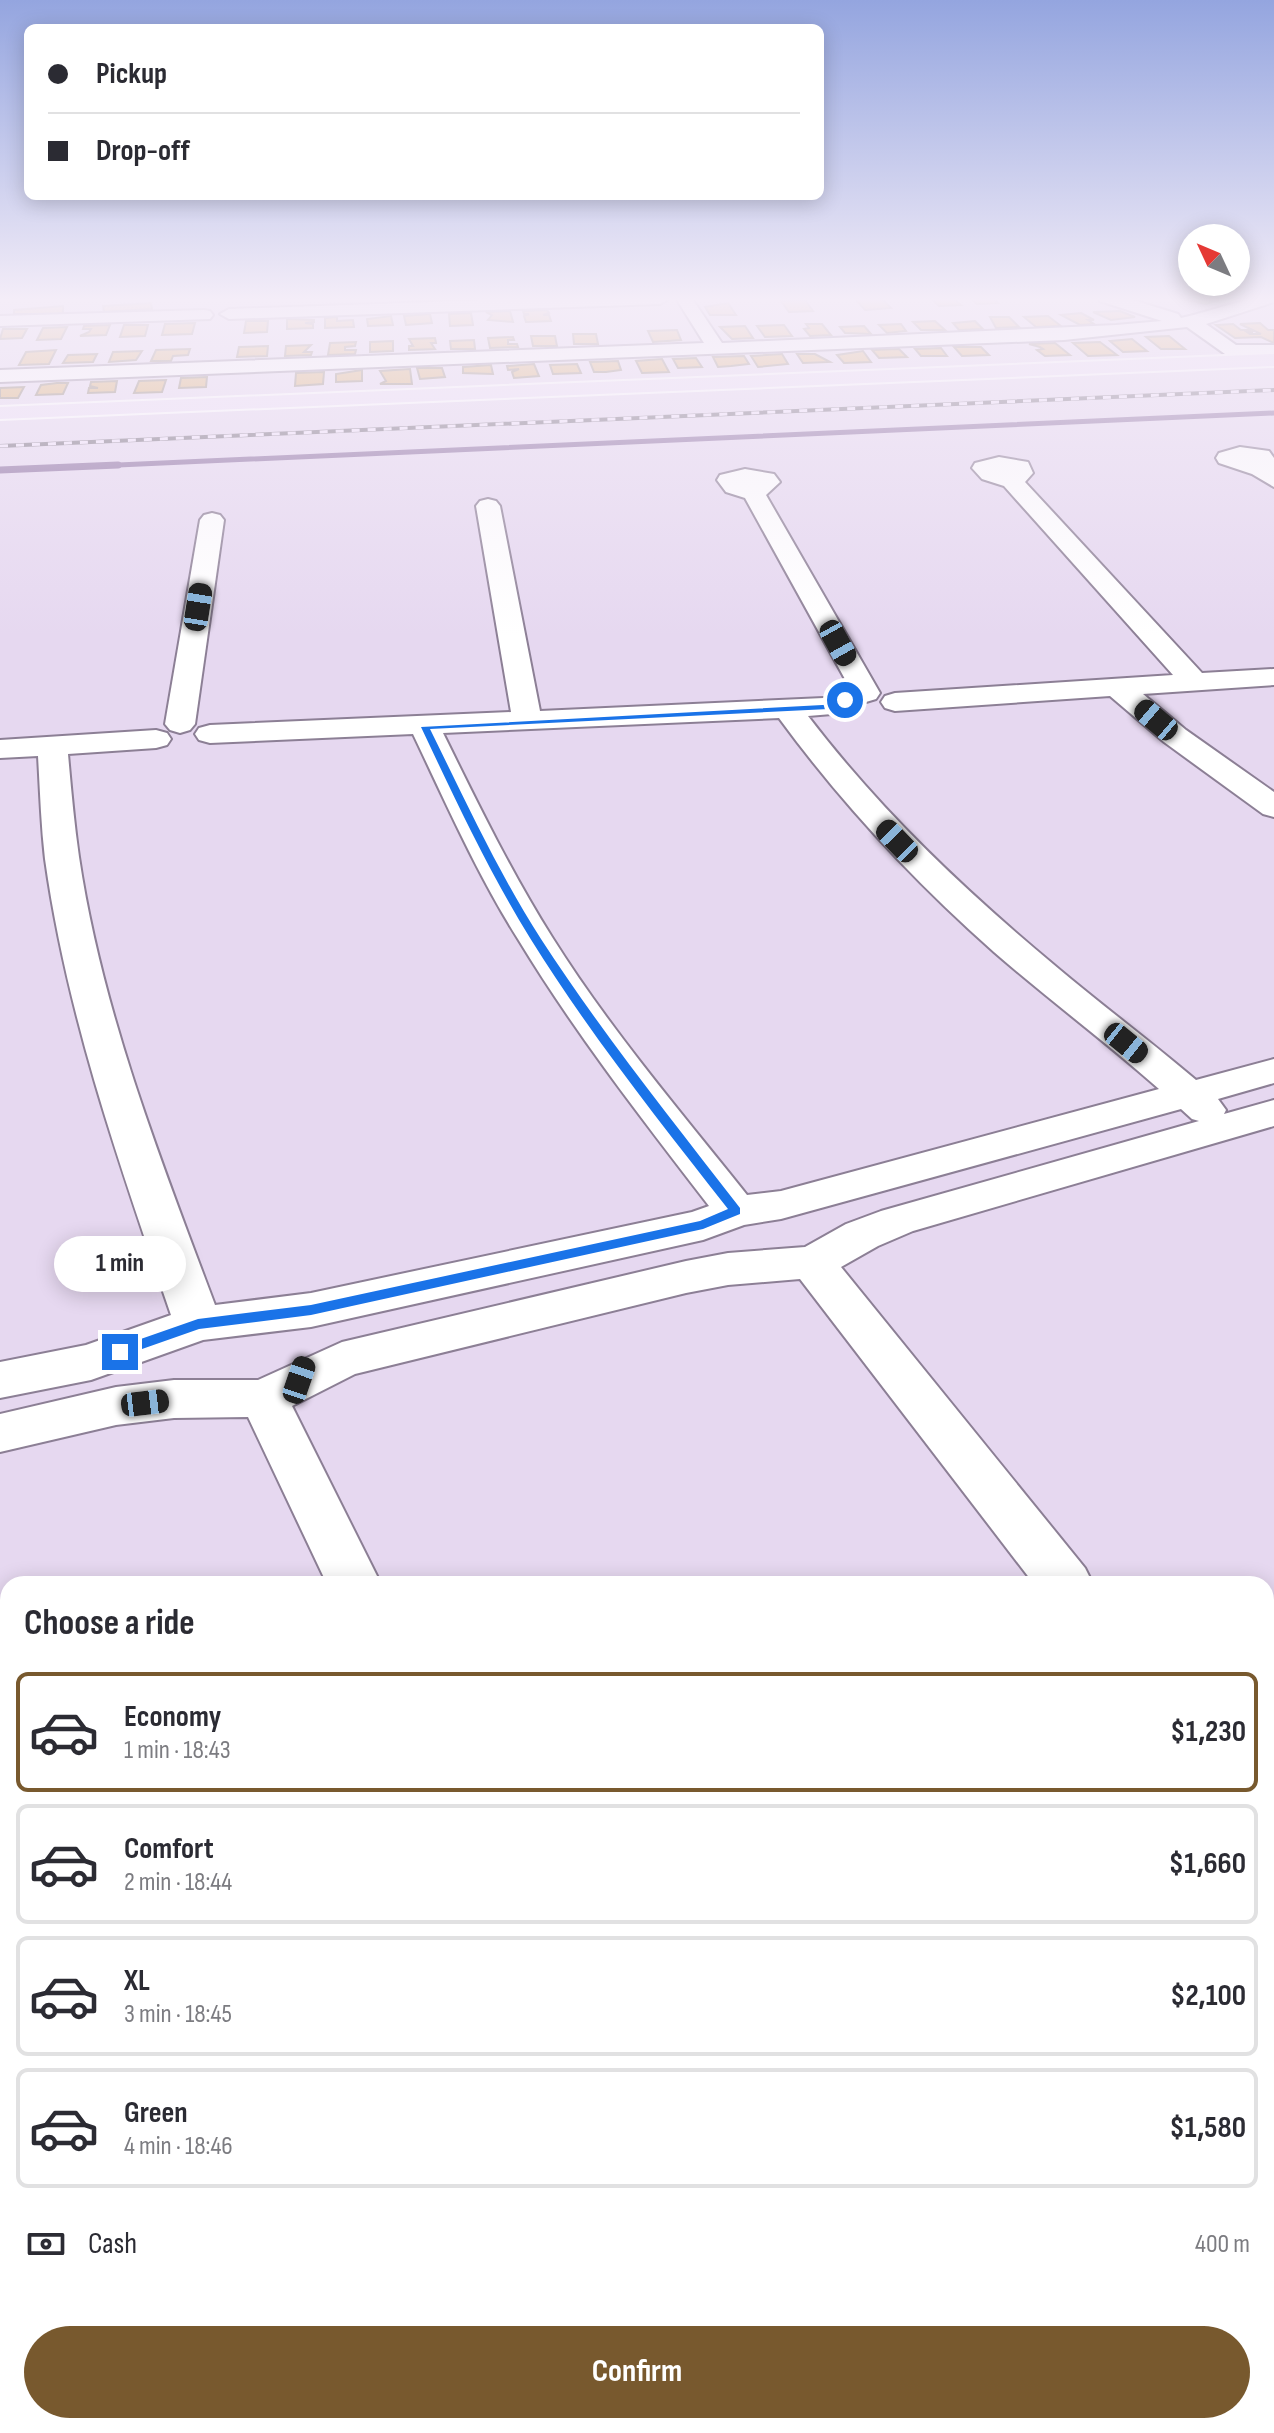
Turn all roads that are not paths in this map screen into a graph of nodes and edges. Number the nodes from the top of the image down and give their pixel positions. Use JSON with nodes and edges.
{"nodes":[{"id":1,"x":59,"y":411,"type":"edge"},
{"id":2,"x":0,"y":413,"type":"edge"},
{"id":3,"x":1012,"y":481,"type":"dead end"},
{"id":4,"x":754,"y":493,"type":"dead end"},
{"id":5,"x":474,"y":498,"type":"dead end"},
{"id":6,"x":223,"y":511,"type":"dead end"},
{"id":7,"x":1274,"y":677,"type":"edge"},
{"id":8,"x":1195,"y":683,"type":"junction"},
{"id":9,"x":1119,"y":689,"type":"junction"},
{"id":10,"x":856,"y":700,"type":"junction"},
{"id":11,"x":787,"y":709,"type":"junction"},
{"id":12,"x":527,"y":721,"type":"junction"},
{"id":13,"x":425,"y":727,"type":"junction"},
{"id":14,"x":168,"y":732,"type":"junction"},
{"id":15,"x":52,"y":746,"type":"junction"},
{"id":16,"x":0,"y":749,"type":"edge"},
{"id":17,"x":1274,"y":807,"type":"edge"},
{"id":18,"x":1274,"y":1071,"type":"edge"},
{"id":19,"x":1190,"y":1095,"type":"junction"},
{"id":20,"x":1274,"y":1113,"type":"edge"},
{"id":21,"x":1224,"y":1127,"type":"junction"},
{"id":22,"x":781,"y":1205,"type":"junction"},
{"id":23,"x":719,"y":1218,"type":"junction"},
{"id":24,"x":827,"y":1255,"type":"junction"},
{"id":25,"x":728,"y":1269,"type":"junction"},
{"id":26,"x":283,"y":1314,"type":"junction"},
{"id":27,"x":198,"y":1324,"type":"junction"},
{"id":28,"x":149,"y":1341,"type":"junction"},
{"id":29,"x":0,"y":1380,"type":"edge"},
{"id":30,"x":282,"y":1389,"type":"junction"},
{"id":31,"x":174,"y":1399,"type":"junction"},
{"id":32,"x":0,"y":1433,"type":"edge"},
{"id":33,"x":351,"y":1576,"type":"edge"},
{"id":34,"x":1060,"y":1576,"type":"edge"}],
"edges":[{"from":1,"to":2,"type":"main road"},
{"from":3,"to":8,"type":"street"},
{"from":4,"to":10,"type":"street"},
{"from":5,"to":12,"type":"street"},
{"from":6,"to":14,"type":"street"},
{"from":7,"to":8,"type":"street"},
{"from":8,"to":9,"type":"street"},
{"from":9,"to":10,"type":"street"},
{"from":9,"to":17,"type":"street"},
{"from":10,"to":11,"type":"street"},
{"from":11,"to":12,"type":"street"},
{"from":11,"to":19,"type":"street"},
{"from":12,"to":13,"type":"street"},
{"from":13,"to":14,"type":"street"},
{"from":13,"to":23,"type":"street"},
{"from":14,"to":15,"type":"street"},
{"from":15,"to":16,"type":"street"},
{"from":15,"to":27,"type":"street"},
{"from":18,"to":19,"type":"street"},
{"from":19,"to":21,"type":"street"},
{"from":19,"to":22,"type":"street"},
{"from":20,"to":21,"type":"street"},
{"from":21,"to":24,"type":"street"},
{"from":22,"to":23,"type":"street"},
{"from":22,"to":24,"type":"street"},
{"from":23,"to":25,"type":"street"},
{"from":23,"to":26,"type":"street"},
{"from":24,"to":25,"type":"street"},
{"from":24,"to":34,"type":"street"},
{"from":25,"to":30,"type":"street"},
{"from":26,"to":27,"type":"street"},
{"from":26,"to":30,"type":"street"},
{"from":27,"to":28,"type":"street"},
{"from":28,"to":29,"type":"street"},
{"from":28,"to":31,"type":"street"},
{"from":30,"to":31,"type":"street"},
{"from":30,"to":33,"type":"street"},
{"from":31,"to":32,"type":"street"}]}
